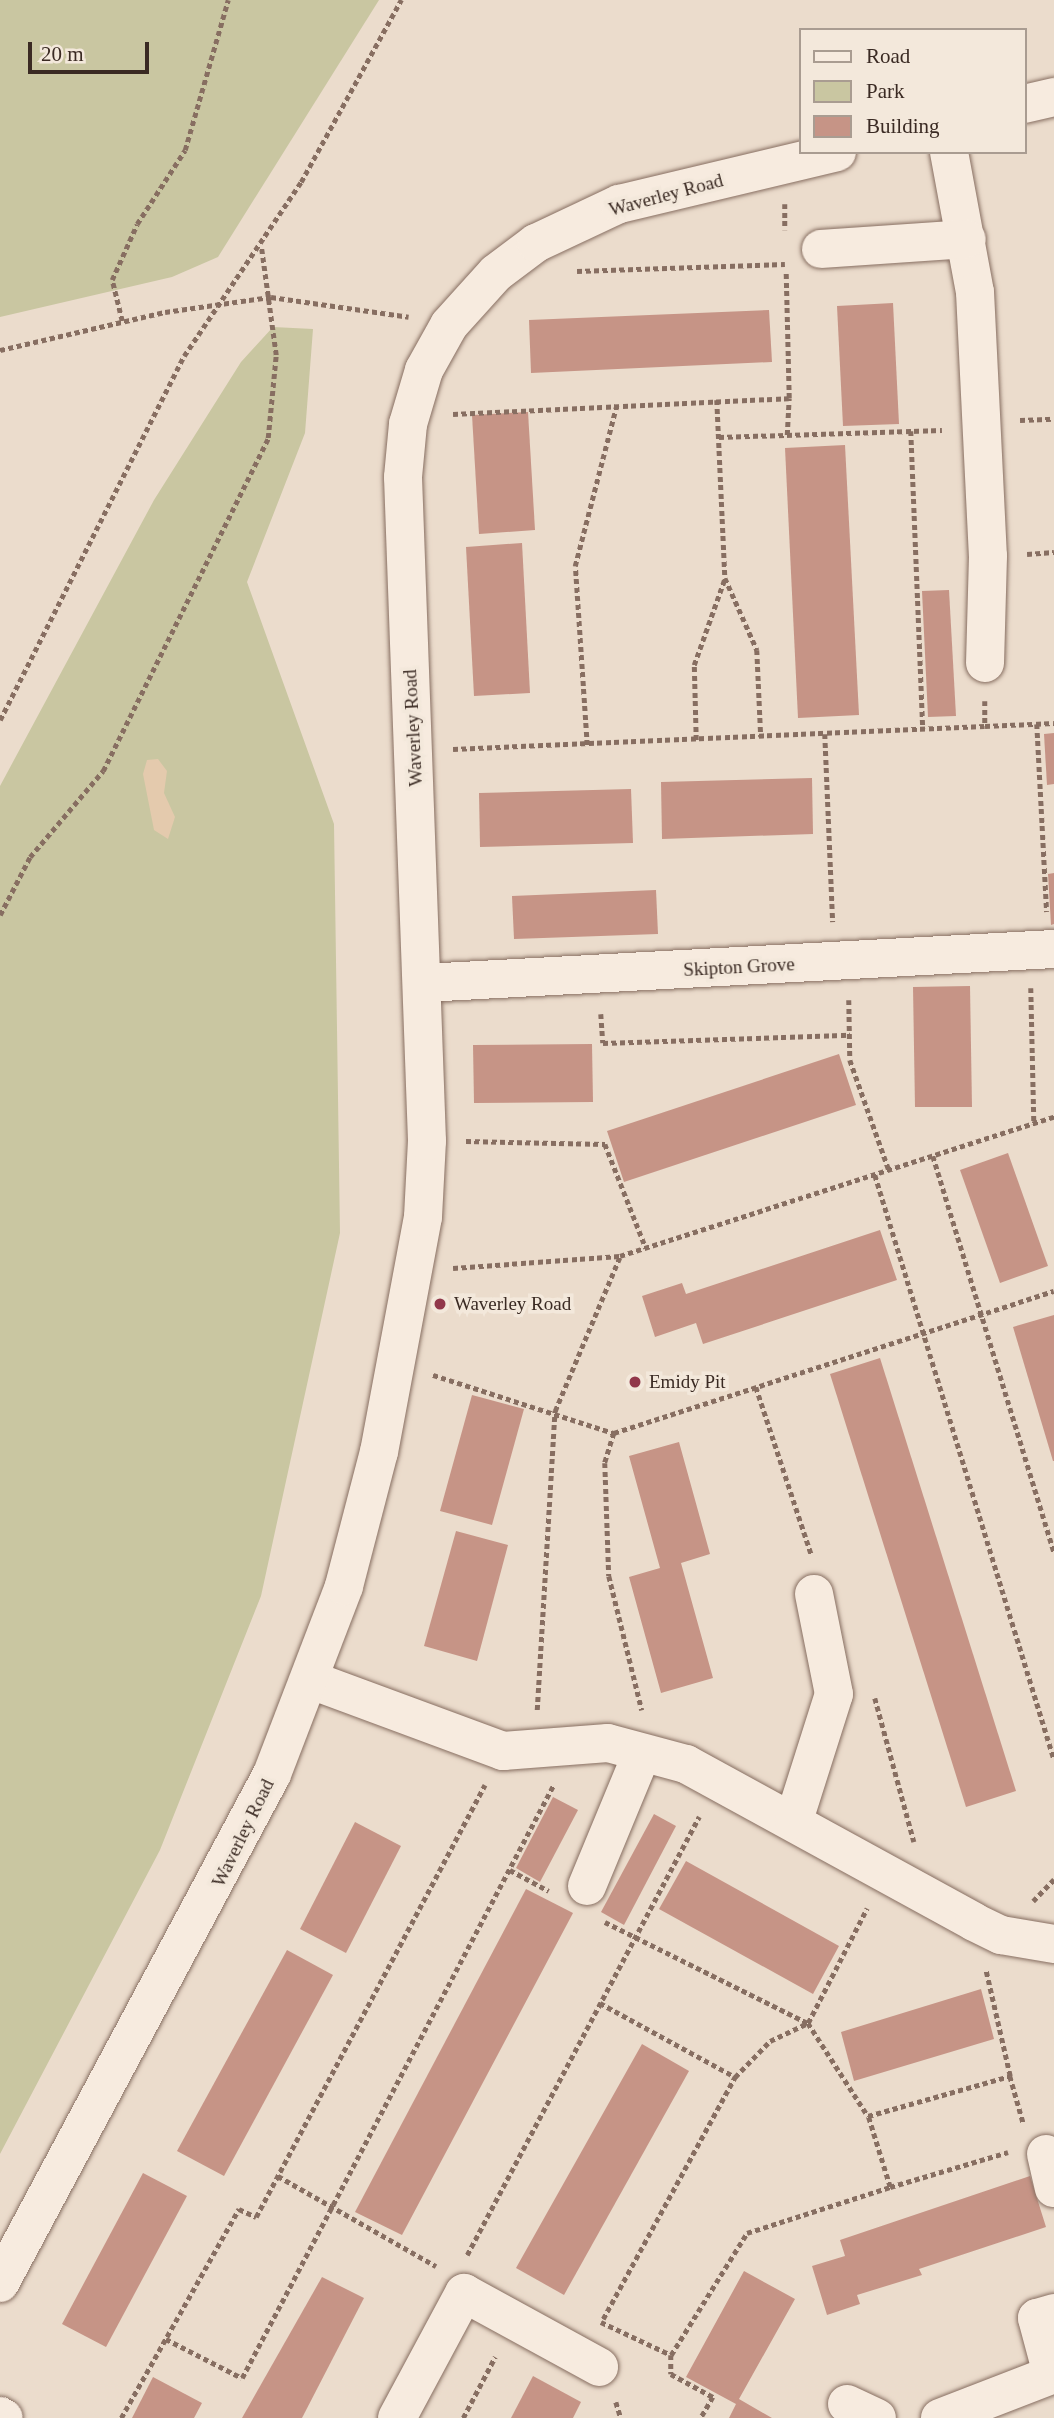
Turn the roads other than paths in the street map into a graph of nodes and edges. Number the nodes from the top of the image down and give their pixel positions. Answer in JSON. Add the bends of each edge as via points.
{"nodes":[{"id":1,"x":1054,"y":97,"type":"edge"},
{"id":2,"x":1026,"y":104,"type":"edge"},
{"id":3,"x":829,"y":154,"type":"edge"},
{"id":4,"x":949,"y":154,"type":"edge"},
{"id":5,"x":967,"y":239,"type":"junction"},
{"id":6,"x":803,"y":249,"type":"road end"},
{"id":7,"x":985,"y":663,"type":"road end"},
{"id":8,"x":1054,"y":949,"type":"edge"},
{"id":9,"x":424,"y":983,"type":"junction"},
{"id":10,"x":814,"y":1594,"type":"road end"},
{"id":11,"x":310,"y":1680,"type":"junction"},
{"id":12,"x":642,"y":1753,"type":"junction"},
{"id":13,"x":794,"y":1820,"type":"junction"},
{"id":14,"x":580,"y":1899,"type":"road end"},
{"id":15,"x":1054,"y":1944,"type":"edge"},
{"id":16,"x":0,"y":2283,"type":"edge"},
{"id":17,"x":1054,"y":2313,"type":"edge"},
{"id":18,"x":590,"y":2362,"type":"road end"},
{"id":19,"x":1053,"y":2374,"type":"edge"},
{"id":20,"x":397,"y":2418,"type":"edge"},
{"id":21,"x":940,"y":2418,"type":"edge"}],
"edges":[{"from":1,"to":2,"type":"street"},
{"from":3,"to":9,"type":"street","name":"Waverley Road","via":[[607,209],[536,243],[496,273],[449,325],[424,370],[410,416],[402,477]]},
{"from":4,"to":5,"type":"street"},
{"from":5,"to":6,"type":"street"},
{"from":5,"to":7,"type":"street","via":[[988,556]]},
{"from":8,"to":9,"type":"street","name":"Skipton Grove"},
{"from":9,"to":11,"type":"street","name":"Waverley Road","via":[[427,1141],[413,1271],[344,1586]]},
{"from":10,"to":13,"type":"street","via":[[834,1694]]},
{"from":11,"to":12,"type":"street","via":[[519,1751],[577,1742]]},
{"from":11,"to":16,"type":"street","name":"Waverley Road","via":[[232,1859]]},
{"from":12,"to":13,"type":"street","via":[[719,1780]]},
{"from":12,"to":14,"type":"street"},
{"from":13,"to":15,"type":"street","via":[[1001,1935]]},
{"from":17,"to":19,"type":"street","via":[[1037,2318]]},
{"from":18,"to":20,"type":"street","via":[[464,2288]]},
{"from":19,"to":21,"type":"street"}]}
